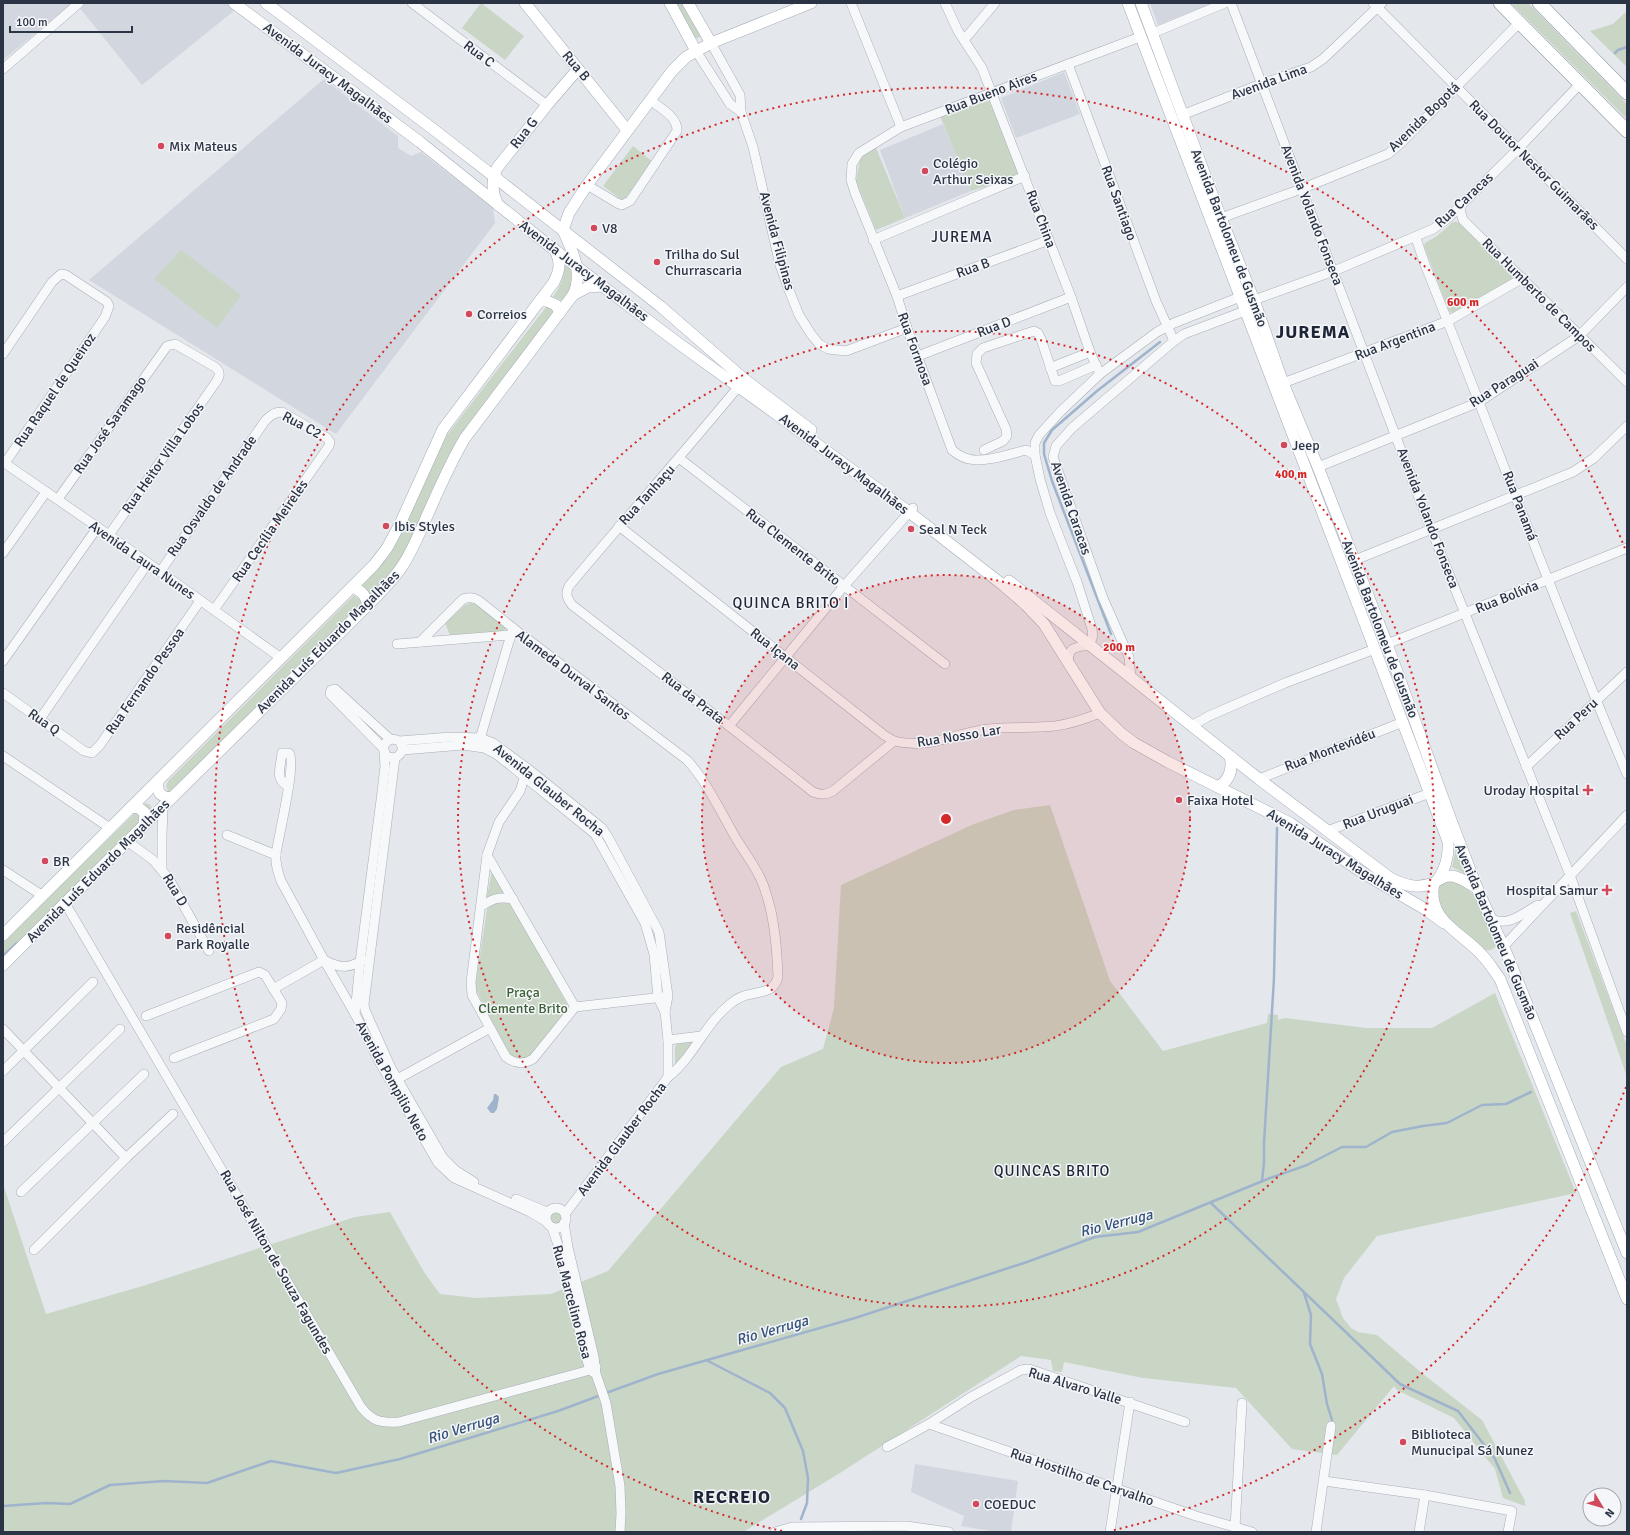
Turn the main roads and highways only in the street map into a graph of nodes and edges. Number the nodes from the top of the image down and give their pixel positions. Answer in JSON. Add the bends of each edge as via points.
{"nodes":[{"id":1,"x":234,"y":3,"type":"edge"},
{"id":2,"x":266,"y":3,"type":"edge"},
{"id":3,"x":525,"y":3,"type":"edge"},
{"id":4,"x":670,"y":3,"type":"edge"},
{"id":5,"x":688,"y":3,"type":"edge"},
{"id":6,"x":811,"y":3,"type":"edge"},
{"id":7,"x":1128,"y":3,"type":"edge"},
{"id":8,"x":1141,"y":3,"type":"edge"},
{"id":9,"x":1500,"y":3,"type":"edge"},
{"id":10,"x":1539,"y":3,"type":"edge"},
{"id":11,"x":711,"y":43,"type":"junction"},
{"id":12,"x":696,"y":51,"type":"junction"},
{"id":13,"x":578,"y":69,"type":"junction"},
{"id":14,"x":1627,"y":93,"type":"edge"},
{"id":15,"x":433,"y":129,"type":"junction"},
{"id":16,"x":627,"y":130,"type":"junction"},
{"id":17,"x":1627,"y":131,"type":"edge"},
{"id":18,"x":420,"y":142,"type":"junction"},
{"id":19,"x":493,"y":176,"type":"junction"},
{"id":20,"x":498,"y":205,"type":"junction"},
{"id":21,"x":563,"y":230,"type":"junction"},
{"id":22,"x":555,"y":250,"type":"junction"},
{"id":23,"x":577,"y":267,"type":"junction"},
{"id":24,"x":602,"y":286,"type":"junction"},
{"id":25,"x":573,"y":295,"type":"junction"},
{"id":26,"x":541,"y":301,"type":"junction"},
{"id":27,"x":560,"y":313,"type":"junction"},
{"id":28,"x":688,"y":330,"type":"junction"},
{"id":29,"x":678,"y":343,"type":"junction"},
{"id":30,"x":911,"y":510,"type":"junction"},
{"id":31,"x":353,"y":586,"type":"junction"},
{"id":32,"x":368,"y":605,"type":"junction"},
{"id":33,"x":1230,"y":756,"type":"junction"},
{"id":34,"x":158,"y":781,"type":"junction"},
{"id":35,"x":1218,"y":787,"type":"junction"},
{"id":36,"x":172,"y":798,"type":"junction"},
{"id":37,"x":132,"y":807,"type":"junction"},
{"id":38,"x":144,"y":824,"type":"junction"},
{"id":39,"x":1436,"y":881,"type":"junction"},
{"id":40,"x":1477,"y":888,"type":"junction"},
{"id":41,"x":1444,"y":922,"type":"junction"},
{"id":42,"x":3,"y":935,"type":"edge"},
{"id":43,"x":1481,"y":953,"type":"joint"},
{"id":44,"x":3,"y":965,"type":"edge"},
{"id":45,"x":1627,"y":1253,"type":"edge"},
{"id":46,"x":1627,"y":1299,"type":"edge"}],
"edges":[{"from":1,"to":18,"type":"main road","name":"Avenida Juracy Magalhães"},
{"from":2,"to":15,"type":"main road","name":"Avenida Juracy Magalhães"},
{"from":3,"to":13,"type":"main road","name":"Rua B"},
{"from":4,"to":12,"type":"main road","name":"Avenida Filipinas"},
{"from":5,"to":11,"type":"main road","name":"Avenida Filipinas"},
{"from":6,"to":11,"type":"main road"},
{"from":7,"to":39,"type":"main road","name":"Avenida Bartolomeu de Gusmão","via":[[1448,841],[1448,860]]},
{"from":8,"to":40,"type":"main road","name":"Avenida Bartolomeu de Gusmão","via":[[1283,383],[1388,644]]},
{"from":9,"to":17,"type":"highway"},
{"from":10,"to":14,"type":"highway"},
{"from":11,"to":12,"type":"main road"},
{"from":12,"to":16,"type":"main road","via":[[680,63]]},
{"from":13,"to":16,"type":"main road","name":"Rua B"},
{"from":13,"to":19,"type":"main road","name":"Rua G"},
{"from":15,"to":18,"type":"main road","via":[[429,140]]},
{"from":15,"to":19,"type":"main road","name":"Avenida Juracy Magalhães"},
{"from":16,"to":21,"type":"main road","via":[[569,213]]},
{"from":18,"to":20,"type":"main road","name":"Avenida Juracy Magalhães"},
{"from":19,"to":20,"type":"main road","via":[[493,192]]},
{"from":19,"to":21,"type":"main road","name":"Avenida Juracy Magalhães"},
{"from":20,"to":22,"type":"main road","name":"Avenida Juracy Magalhães"},
{"from":21,"to":23,"type":"main road"},
{"from":21,"to":28,"type":"main road","name":"Avenida Juracy Magalhães"},
{"from":22,"to":23,"type":"main road","name":"Avenida Juracy Magalhães"},
{"from":22,"to":26,"type":"main road","name":"Avenida Luís Eduardo Magalhães","via":[[559,260],[558,274]]},
{"from":23,"to":24,"type":"main road","name":"Avenida Juracy Magalhães"},
{"from":23,"to":25,"type":"main road","name":"Avenida Luís Eduardo Magalhães","via":[[577,288]]},
{"from":24,"to":25,"type":"main road","via":[[588,287]]},
{"from":24,"to":29,"type":"main road","name":"Avenida Juracy Magalhães"},
{"from":25,"to":27,"type":"main road","name":"Avenida Luís Eduardo Magalhães"},
{"from":26,"to":27,"type":"main road","via":[[556,305]]},
{"from":26,"to":31,"type":"main road","name":"Avenida Luís Eduardo Magalhães","via":[[443,429],[387,548]]},
{"from":27,"to":32,"type":"main road","name":"Avenida Luís Eduardo Magalhães","via":[[465,438],[408,557],[388,585]]},
{"from":28,"to":29,"type":"main road"},
{"from":28,"to":30,"type":"main road","name":"Avenida Juracy Magalhães","via":[[744,379]]},
{"from":29,"to":30,"type":"main road","name":"Avenida Juracy Magalhães"},
{"from":30,"to":33,"type":"main road","name":"Avenida Juracy Magalhães","via":[[1037,603]]},
{"from":30,"to":35,"type":"main road","name":"Avenida Juracy Magalhães","via":[[1003,585],[1044,624],[1100,713],[1122,734],[1134,743]]},
{"from":31,"to":32,"type":"main road","via":[[363,592]]},
{"from":31,"to":34,"type":"main road","name":"Avenida Luís Eduardo Magalhães"},
{"from":32,"to":36,"type":"main road","name":"Avenida Luís Eduardo Magalhães"},
{"from":33,"to":35,"type":"main road","via":[[1230,772],[1225,782]]},
{"from":33,"to":39,"type":"main road","name":"Avenida Juracy Magalhães","via":[[1390,878],[1412,887],[1425,886]]},
{"from":34,"to":36,"type":"main road","via":[[157,789],[161,796]]},
{"from":34,"to":37,"type":"main road","name":"Avenida Luís Eduardo Magalhães"},
{"from":35,"to":41,"type":"main road","name":"Avenida Juracy Magalhães","via":[[1290,823],[1363,873]]},
{"from":36,"to":38,"type":"main road","name":"Avenida Luís Eduardo Magalhães"},
{"from":37,"to":38,"type":"main road","via":[[139,808],[145,813]]},
{"from":37,"to":42,"type":"main road","name":"Avenida Luís Eduardo Magalhães"},
{"from":38,"to":44,"type":"main road","name":"Avenida Luís Eduardo Magalhães"},
{"from":39,"to":40,"type":"main road","name":"Avenida Juracy Magalhães","via":[[1447,876],[1460,877]]},
{"from":39,"to":41,"type":"main road","via":[[1432,891],[1434,904]]},
{"from":40,"to":45,"type":"main road","name":"Avenida Bartolomeu de Gusmão","via":[[1504,946]]},
{"from":41,"to":43,"type":"main road","name":"Avenida Juracy Magalhães"},
{"from":43,"to":46,"type":"main road","name":"Avenida Bartolomeu de Gusmão","via":[[1500,979]]}]}
